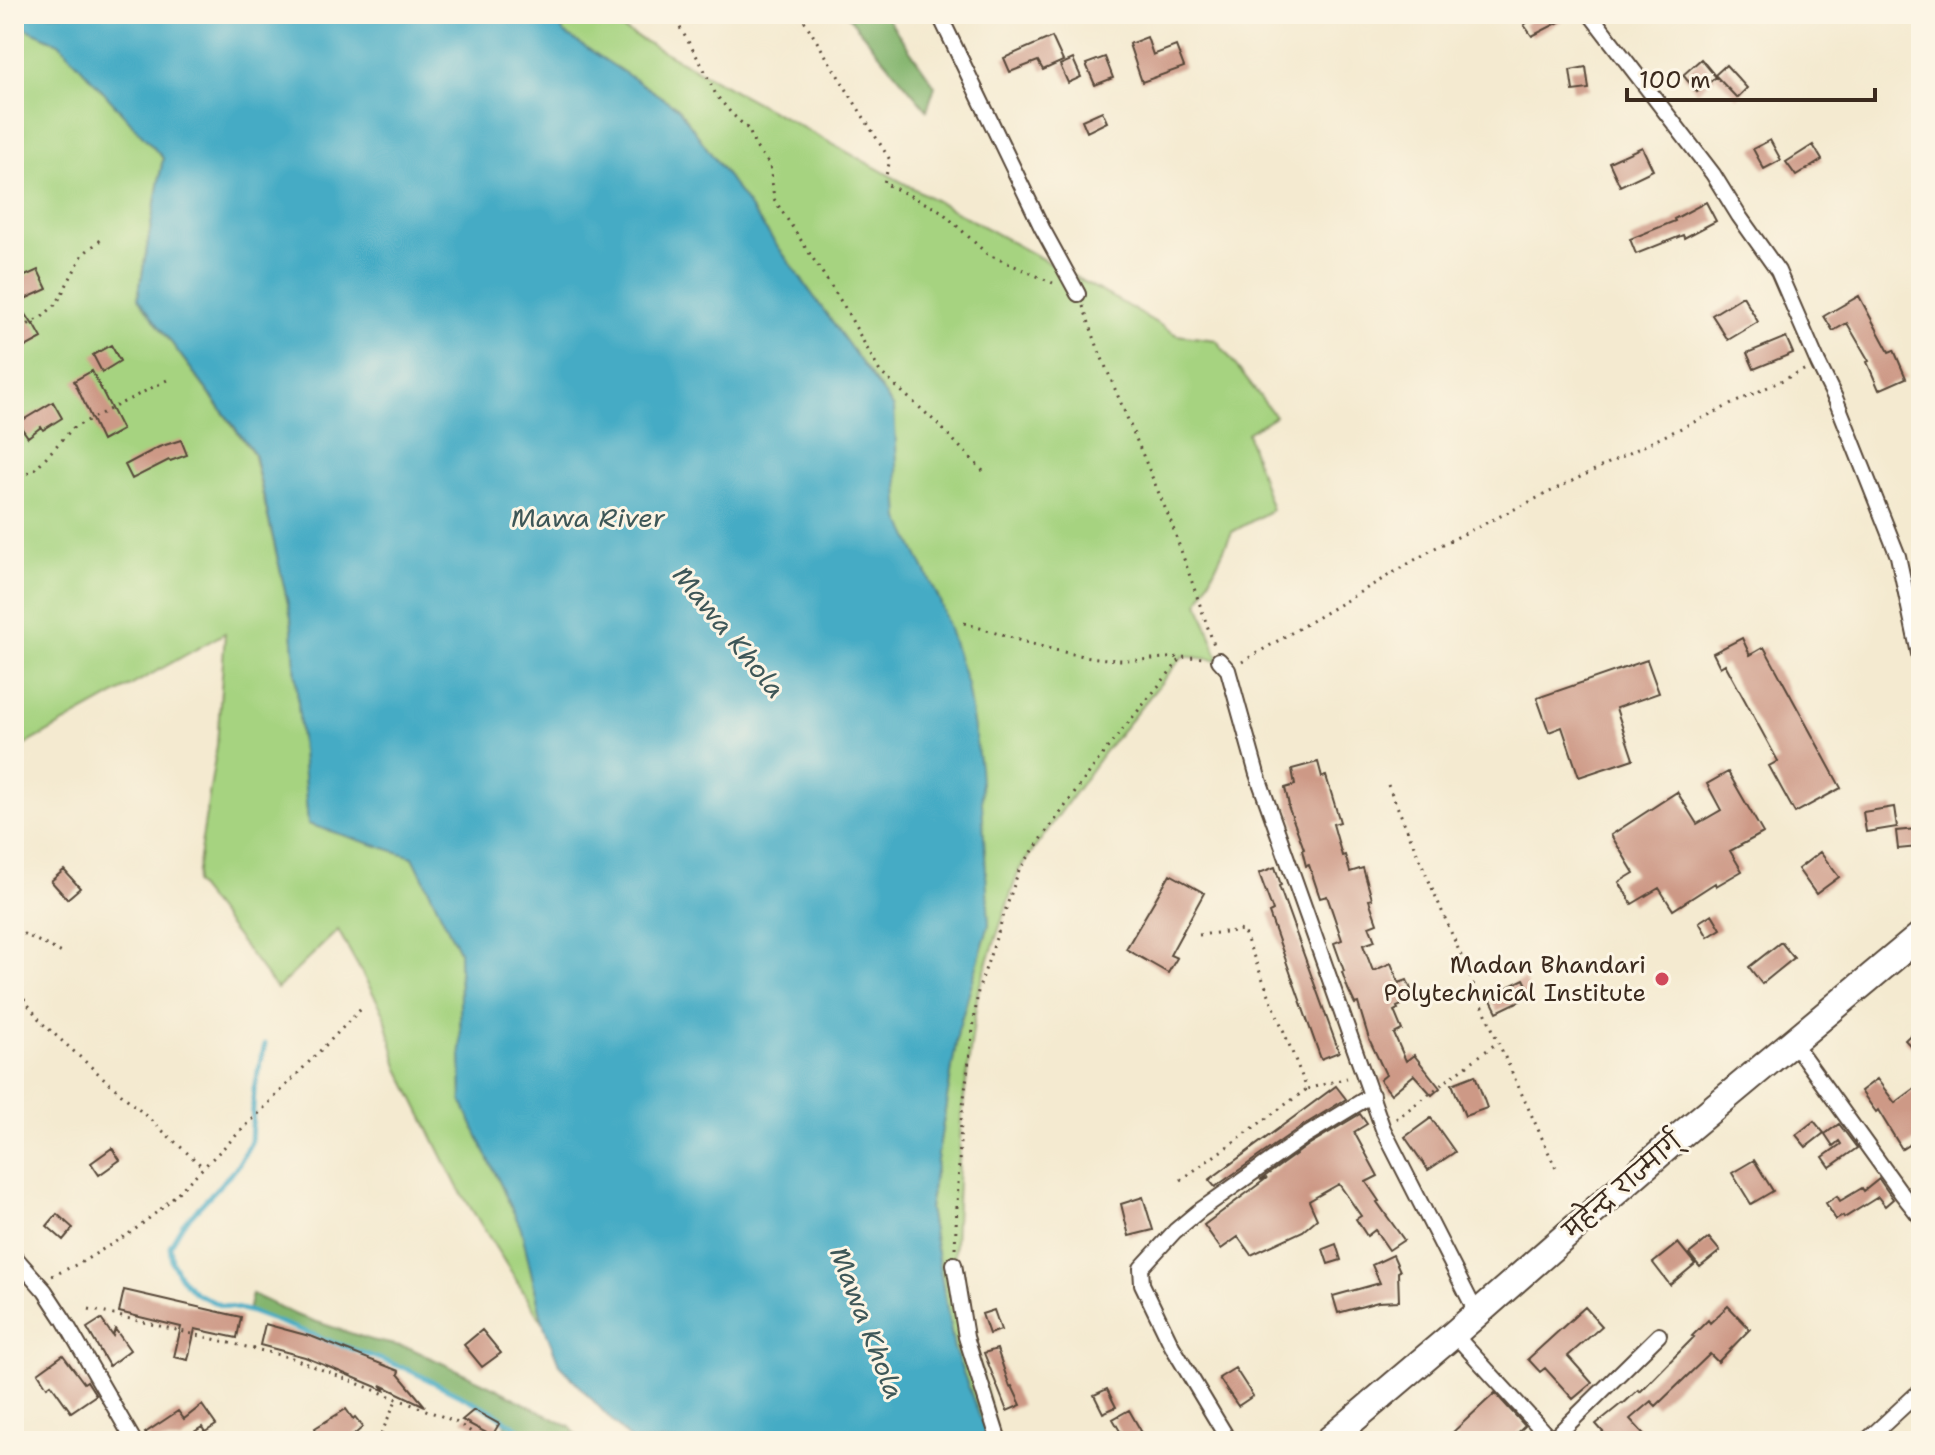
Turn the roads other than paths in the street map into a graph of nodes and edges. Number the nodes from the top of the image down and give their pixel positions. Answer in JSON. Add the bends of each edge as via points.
{"nodes":[{"id":1,"x":939,"y":14,"type":"edge"},
{"id":2,"x":1590,"y":14,"type":"edge"},
{"id":3,"x":1078,"y":294,"type":"road end"},
{"id":4,"x":1921,"y":663,"type":"edge"},
{"id":5,"x":1224,"y":665,"type":"road end"},
{"id":6,"x":1921,"y":935,"type":"edge"},
{"id":7,"x":1792,"y":1041,"type":"junction"},
{"id":8,"x":1372,"y":1095,"type":"junction"},
{"id":9,"x":1921,"y":1218,"type":"edge"},
{"id":10,"x":14,"y":1256,"type":"edge"},
{"id":11,"x":954,"y":1264,"type":"road end"},
{"id":12,"x":1477,"y":1314,"type":"junction"},
{"id":13,"x":1454,"y":1334,"type":"junction"},
{"id":14,"x":1659,"y":1335,"type":"dead end"},
{"id":15,"x":1921,"y":1390,"type":"edge"},
{"id":16,"x":134,"y":1441,"type":"edge"},
{"id":17,"x":999,"y":1441,"type":"edge"},
{"id":18,"x":1229,"y":1441,"type":"edge"},
{"id":19,"x":1328,"y":1441,"type":"edge"},
{"id":20,"x":1552,"y":1441,"type":"edge"},
{"id":21,"x":1866,"y":1441,"type":"edge"}],
"edges":[{"from":1,"to":3,"type":"street"},
{"from":2,"to":4,"type":"street","via":[[1713,174],[1778,271],[1898,556]]},
{"from":5,"to":8,"type":"street","via":[[1257,774]]},
{"from":6,"to":7,"type":"highway","name":"महेन्द्र राज्मार्ग्"},
{"from":7,"to":9,"type":"street"},
{"from":7,"to":12,"type":"highway","name":"महेन्द्र राज्मार्ग्"},
{"from":8,"to":12,"type":"street","via":[[1383,1129]]},
{"from":8,"to":18,"type":"street","via":[[1199,1211],[1141,1268],[1142,1284],[1172,1346]]},
{"from":10,"to":16,"type":"street","via":[[64,1320]]},
{"from":11,"to":17,"type":"street","via":[[966,1337]]},
{"from":12,"to":13,"type":"highway","name":"महेन्द्र राज्मार्ग्"},
{"from":13,"to":19,"type":"highway","name":"महेन्द्र राज्मार्ग्"},
{"from":13,"to":20,"type":"street"},
{"from":14,"to":20,"type":"street"},
{"from":15,"to":21,"type":"street"}]}
